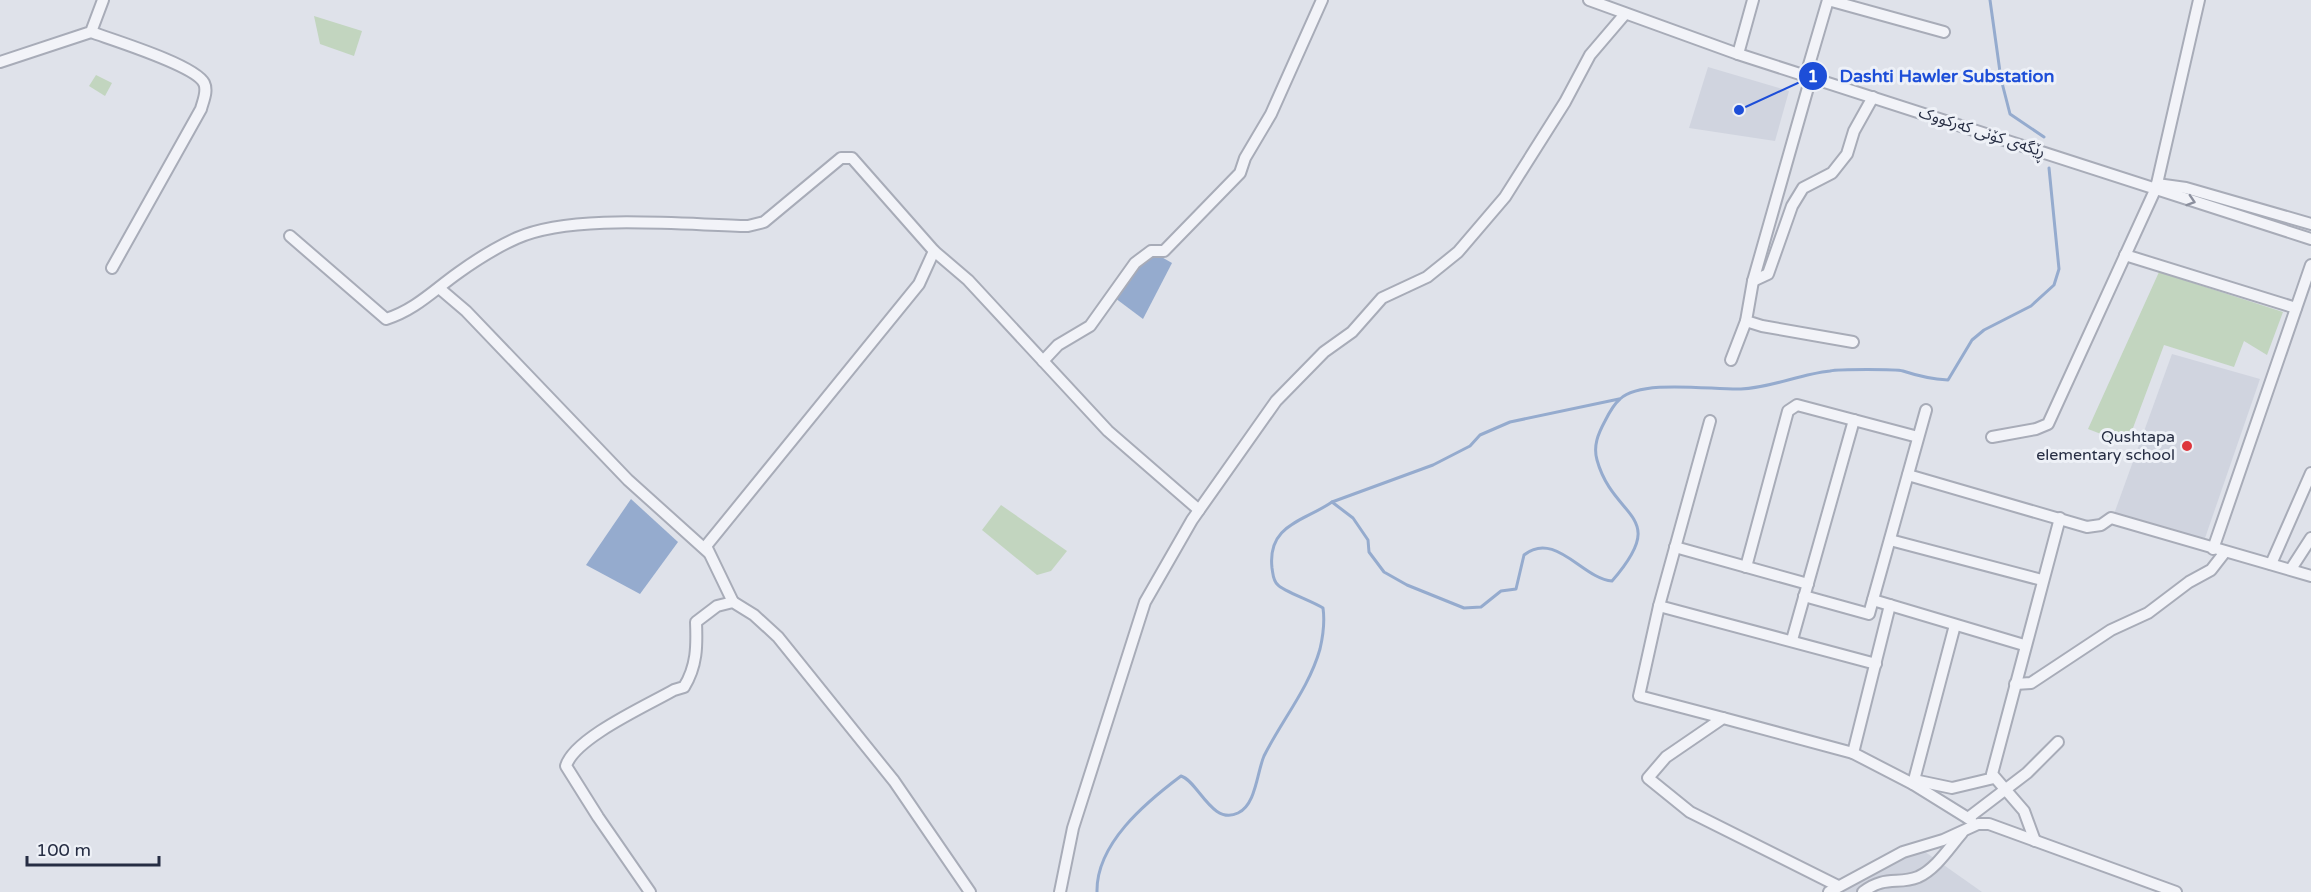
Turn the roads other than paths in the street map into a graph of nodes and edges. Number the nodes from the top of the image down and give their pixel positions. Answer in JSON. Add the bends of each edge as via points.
{"nodes":[{"id":1,"x":103,"y":0,"type":"edge"},
{"id":2,"x":1322,"y":0,"type":"edge"},
{"id":3,"x":1589,"y":0,"type":"edge"},
{"id":4,"x":1753,"y":0,"type":"edge"},
{"id":5,"x":1828,"y":0,"type":"edge"},
{"id":6,"x":2199,"y":0,"type":"edge"},
{"id":7,"x":1625,"y":14,"type":"junction"},
{"id":8,"x":91,"y":32,"type":"junction"},
{"id":9,"x":1944,"y":32,"type":"dead end"},
{"id":10,"x":1738,"y":54,"type":"junction"},
{"id":11,"x":0,"y":62,"type":"edge"},
{"id":12,"x":1809,"y":76,"type":"junction"},
{"id":13,"x":1873,"y":96,"type":"junction"},
{"id":14,"x":2156,"y":186,"type":"junction"},
{"id":15,"x":2311,"y":224,"type":"edge"},
{"id":16,"x":290,"y":237,"type":"dead end"},
{"id":17,"x":2311,"y":239,"type":"edge"},
{"id":18,"x":934,"y":251,"type":"junction"},
{"id":19,"x":2125,"y":255,"type":"junction"},
{"id":20,"x":2311,"y":265,"type":"edge"},
{"id":21,"x":112,"y":268,"type":"dead end"},
{"id":22,"x":1753,"y":280,"type":"junction"},
{"id":23,"x":439,"y":288,"type":"junction"},
{"id":24,"x":2296,"y":308,"type":"junction"},
{"id":25,"x":1746,"y":321,"type":"junction"},
{"id":26,"x":1853,"y":342,"type":"dead end"},
{"id":27,"x":1731,"y":360,"type":"dead end"},
{"id":28,"x":1043,"y":361,"type":"junction"},
{"id":29,"x":1926,"y":410,"type":"dead end"},
{"id":30,"x":1854,"y":420,"type":"junction"},
{"id":31,"x":1710,"y":421,"type":"dead end"},
{"id":32,"x":1918,"y":437,"type":"junction"},
{"id":33,"x":1992,"y":437,"type":"dead end"},
{"id":34,"x":2311,"y":473,"type":"edge"},
{"id":35,"x":1908,"y":475,"type":"junction"},
{"id":36,"x":1199,"y":510,"type":"junction"},
{"id":37,"x":2060,"y":518,"type":"junction"},
{"id":38,"x":2311,"y":538,"type":"edge"},
{"id":39,"x":1890,"y":540,"type":"junction"},
{"id":40,"x":1675,"y":548,"type":"junction"},
{"id":41,"x":2213,"y":549,"type":"junction"},
{"id":42,"x":2225,"y":552,"type":"junction"},
{"id":43,"x":710,"y":554,"type":"junction"},
{"id":44,"x":2271,"y":564,"type":"junction"},
{"id":45,"x":1746,"y":567,"type":"junction"},
{"id":46,"x":2291,"y":569,"type":"junction"},
{"id":47,"x":2311,"y":576,"type":"edge"},
{"id":48,"x":2042,"y":580,"type":"junction"},
{"id":49,"x":1808,"y":584,"type":"junction"},
{"id":50,"x":1804,"y":596,"type":"junction"},
{"id":51,"x":1873,"y":600,"type":"junction"},
{"id":52,"x":733,"y":602,"type":"junction"},
{"id":53,"x":1890,"y":605,"type":"junction"},
{"id":54,"x":1659,"y":606,"type":"junction"},
{"id":55,"x":1955,"y":625,"type":"junction"},
{"id":56,"x":1792,"y":640,"type":"junction"},
{"id":57,"x":2024,"y":645,"type":"junction"},
{"id":58,"x":1876,"y":664,"type":"junction"},
{"id":59,"x":2015,"y":684,"type":"junction"},
{"id":60,"x":1723,"y":718,"type":"junction"},
{"id":61,"x":2058,"y":742,"type":"dead end"},
{"id":62,"x":1852,"y":753,"type":"junction"},
{"id":63,"x":1994,"y":778,"type":"junction"},
{"id":64,"x":1914,"y":782,"type":"junction"},
{"id":65,"x":2005,"y":790,"type":"junction"},
{"id":66,"x":1968,"y":818,"type":"junction"},
{"id":67,"x":1978,"y":824,"type":"junction"},
{"id":68,"x":1964,"y":831,"type":"junction"},
{"id":69,"x":2035,"y":841,"type":"junction"},
{"id":70,"x":1834,"y":889,"type":"edge"},
{"id":71,"x":650,"y":892,"type":"edge"},
{"id":72,"x":970,"y":892,"type":"edge"},
{"id":73,"x":1060,"y":892,"type":"edge"},
{"id":74,"x":1863,"y":892,"type":"edge"},
{"id":75,"x":2176,"y":892,"type":"edge"}],
"edges":[{"from":1,"to":8,"type":"street"},
{"from":2,"to":28,"type":"street","via":[[1240,173],[1164,251],[1151,251],[1136,263],[1090,326],[1058,345]]},
{"from":3,"to":7,"type":"street","name":"ڕێگەی کۆنی کەرکووک"},
{"from":4,"to":10,"type":"street"},
{"from":5,"to":9,"type":"street"},
{"from":5,"to":12,"type":"street"},
{"from":6,"to":14,"type":"street"},
{"from":7,"to":10,"type":"street","name":"ڕێگەی کۆنی کەرکووک"},
{"from":7,"to":36,"type":"street","via":[[1590,55],[1505,197],[1458,252],[1427,277],[1382,298],[1352,332],[1324,352],[1276,401]]},
{"from":8,"to":11,"type":"street"},
{"from":8,"to":21,"type":"street","via":[[186,67],[203,80],[207,89],[201,109]]},
{"from":10,"to":12,"type":"street","name":"ڕێگەی کۆنی کەرکووک"},
{"from":12,"to":13,"type":"street","name":"ڕێگەی کۆنی کەرکووک"},
{"from":12,"to":22,"type":"street"},
{"from":13,"to":14,"type":"street","name":"ڕێگەی کۆنی کەرکووک"},
{"from":13,"to":22,"type":"street","via":[[1854,131],[1847,154],[1832,173],[1803,188],[1791,206],[1768,274]]},
{"from":14,"to":15,"type":"street","name":"ڕێگەی کۆنی کەرکووک","via":[[2186,188]]},
{"from":14,"to":17,"type":"street","name":"ڕێگەی کۆنی کەرکووک","one_way":true},
{"from":14,"to":19,"type":"street"},
{"from":16,"to":23,"type":"street","via":[[386,319],[406,313]]},
{"from":18,"to":23,"type":"street","via":[[852,158],[841,158],[764,222],[748,226],[553,226],[517,238]]},
{"from":18,"to":28,"type":"street","via":[[968,280]]},
{"from":18,"to":43,"type":"street","via":[[919,284],[706,546]]},
{"from":19,"to":24,"type":"street"},
{"from":19,"to":33,"type":"street","via":[[2048,424]]},
{"from":20,"to":24,"type":"street"},
{"from":22,"to":25,"type":"street"},
{"from":23,"to":43,"type":"street","via":[[466,311],[628,480]]},
{"from":24,"to":41,"type":"street"},
{"from":25,"to":26,"type":"street"},
{"from":25,"to":27,"type":"street"},
{"from":28,"to":36,"type":"street","via":[[1108,431]]},
{"from":29,"to":32,"type":"street"},
{"from":30,"to":32,"type":"street"},
{"from":30,"to":45,"type":"street","via":[[1797,405],[1788,411]]},
{"from":30,"to":49,"type":"street"},
{"from":31,"to":40,"type":"street"},
{"from":32,"to":35,"type":"street"},
{"from":34,"to":44,"type":"street"},
{"from":35,"to":37,"type":"street"},
{"from":35,"to":39,"type":"street"},
{"from":36,"to":73,"type":"street","via":[[1145,602],[1073,828]]},
{"from":37,"to":41,"type":"street","via":[[2087,527],[2101,525],[2111,518]]},
{"from":37,"to":48,"type":"street"},
{"from":38,"to":46,"type":"street"},
{"from":39,"to":48,"type":"street"},
{"from":39,"to":51,"type":"street"},
{"from":40,"to":45,"type":"street"},
{"from":40,"to":54,"type":"street"},
{"from":41,"to":42,"type":"street"},
{"from":42,"to":44,"type":"street"},
{"from":42,"to":59,"type":"street","via":[[2211,570],[2148,613],[2111,630],[2031,683]]},
{"from":43,"to":52,"type":"street"},
{"from":44,"to":46,"type":"street"},
{"from":45,"to":49,"type":"street"},
{"from":46,"to":47,"type":"street"},
{"from":48,"to":57,"type":"street"},
{"from":49,"to":50,"type":"street"},
{"from":50,"to":51,"type":"street","via":[[1869,614]]},
{"from":50,"to":56,"type":"street"},
{"from":51,"to":53,"type":"street"},
{"from":52,"to":71,"type":"street","via":[[717,606],[696,622],[693,673],[684,687],[582,744],[566,766]]},
{"from":52,"to":72,"type":"street","via":[[778,637],[894,781]]},
{"from":53,"to":55,"type":"street"},
{"from":53,"to":58,"type":"street"},
{"from":54,"to":56,"type":"street"},
{"from":54,"to":60,"type":"street","via":[[1639,696]]},
{"from":55,"to":57,"type":"street"},
{"from":55,"to":64,"type":"street"},
{"from":56,"to":58,"type":"street"},
{"from":57,"to":59,"type":"street"},
{"from":58,"to":62,"type":"street"},
{"from":59,"to":63,"type":"street"},
{"from":60,"to":62,"type":"street"},
{"from":60,"to":70,"type":"street","via":[[1666,758],[1648,778],[1690,812]]},
{"from":61,"to":65,"type":"street"},
{"from":62,"to":64,"type":"street"},
{"from":63,"to":64,"type":"street","via":[[1952,788]]},
{"from":63,"to":65,"type":"street"},
{"from":64,"to":66,"type":"street"},
{"from":65,"to":66,"type":"street"},
{"from":65,"to":69,"type":"street","via":[[2024,811]]},
{"from":66,"to":67,"type":"street"},
{"from":67,"to":68,"type":"street"},
{"from":67,"to":69,"type":"street","via":[[1989,824]]},
{"from":68,"to":70,"type":"street","via":[[1903,852]]},
{"from":68,"to":74,"type":"street","via":[[1935,866],[1917,878],[1884,880]]},
{"from":69,"to":75,"type":"street"}]}
